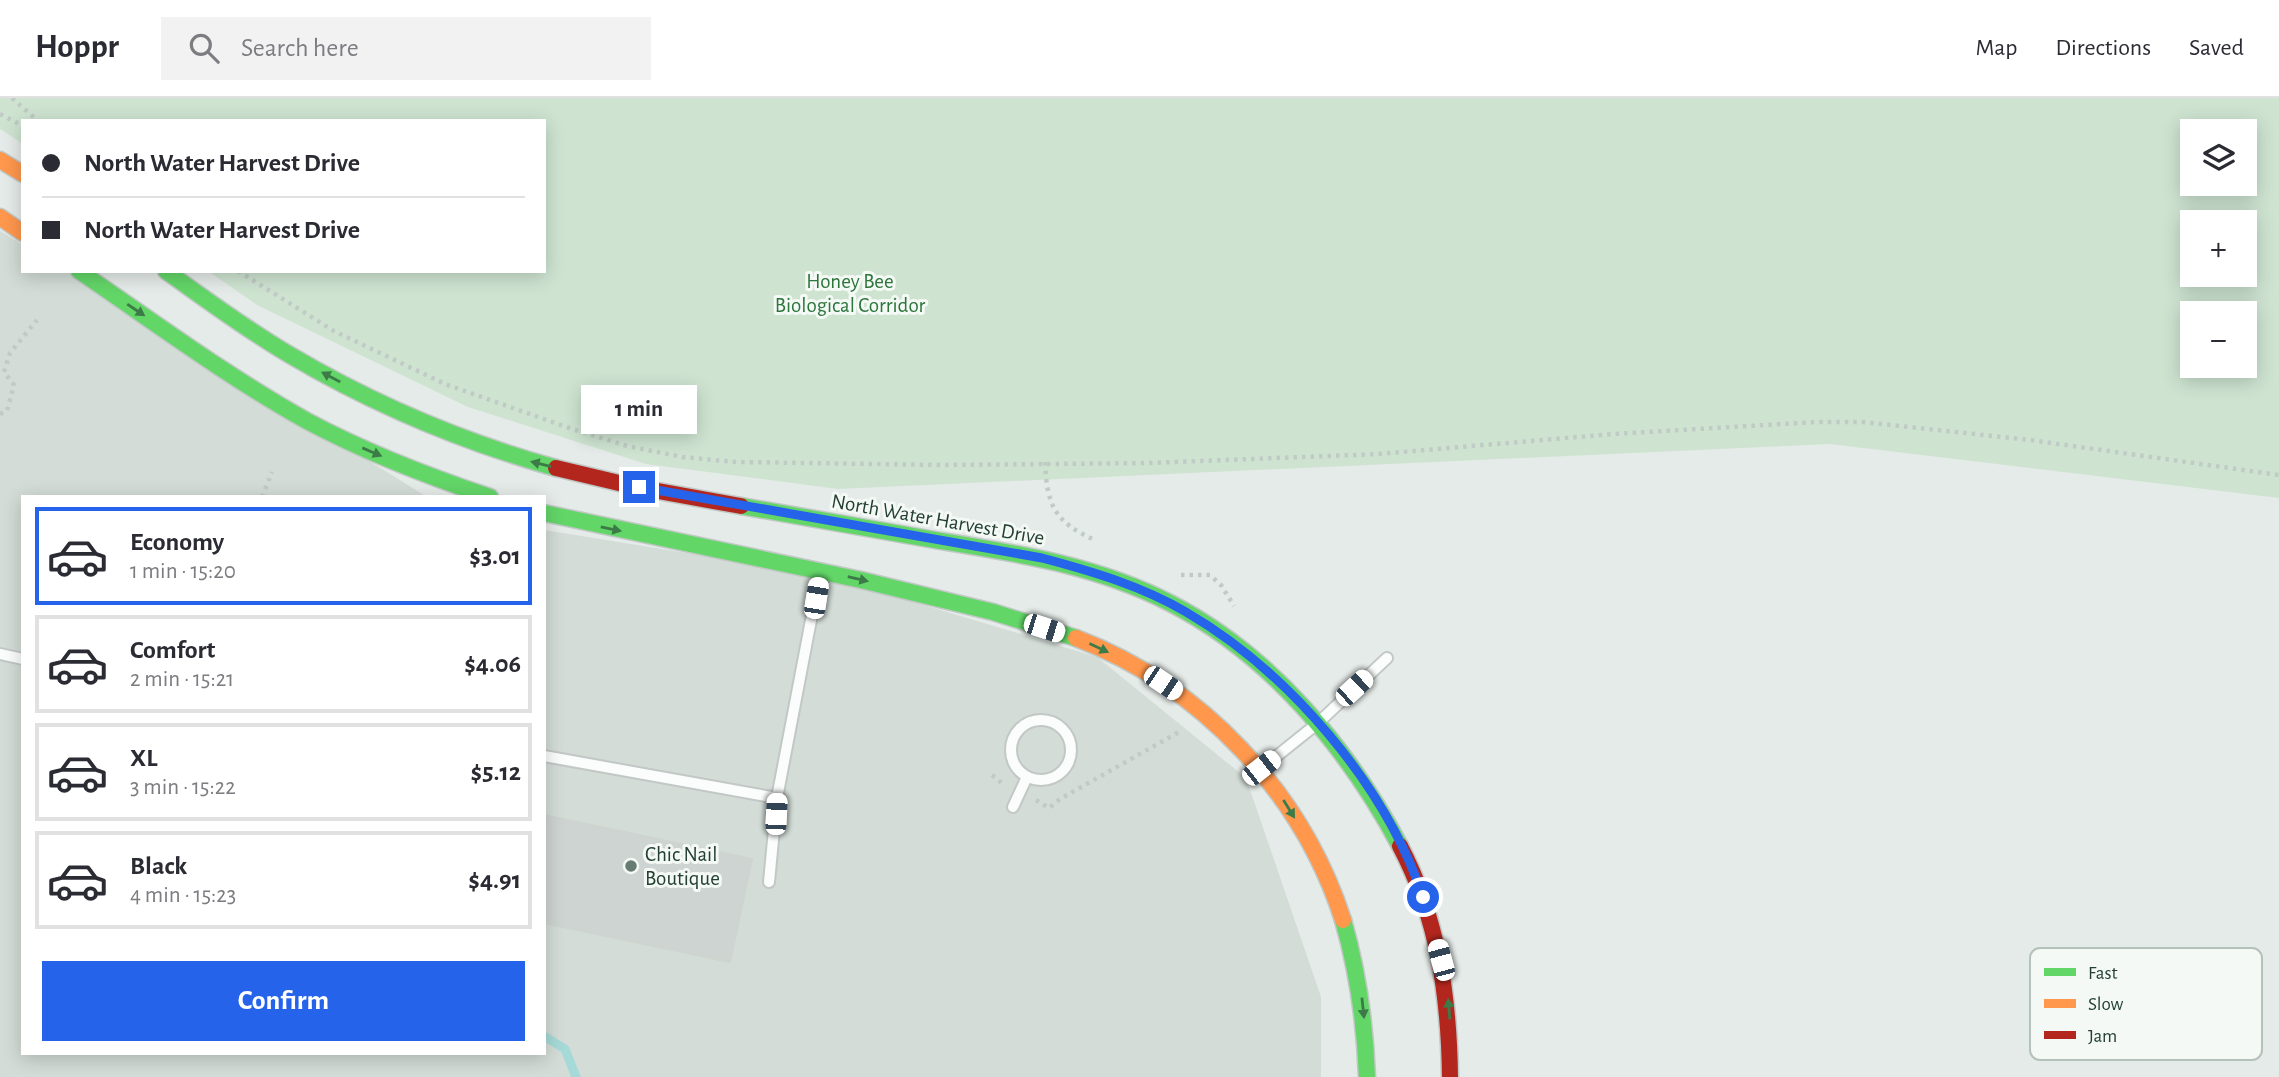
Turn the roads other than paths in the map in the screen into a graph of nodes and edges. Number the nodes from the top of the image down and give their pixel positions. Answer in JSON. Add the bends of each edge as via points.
{"nodes":[{"id":1,"x":0,"y":160,"type":"edge"},
{"id":2,"x":21,"y":173,"type":"edge"},
{"id":3,"x":0,"y":217,"type":"edge"},
{"id":4,"x":21,"y":232,"type":"edge"},
{"id":5,"x":82,"y":273,"type":"edge"},
{"id":6,"x":169,"y":273,"type":"edge"},
{"id":7,"x":485,"y":495,"type":"edge"},
{"id":8,"x":546,"y":513,"type":"edge"},
{"id":9,"x":821,"y":570,"type":"junction"},
{"id":10,"x":0,"y":654,"type":"edge"},
{"id":11,"x":1387,"y":658,"type":"dead end"},
{"id":12,"x":21,"y":659,"type":"edge"},
{"id":13,"x":1318,"y":723,"type":"junction"},
{"id":14,"x":546,"y":756,"type":"edge"},
{"id":15,"x":1261,"y":768,"type":"junction"},
{"id":16,"x":1027,"y":777,"type":"junction"},
{"id":17,"x":777,"y":798,"type":"junction"},
{"id":18,"x":1013,"y":807,"type":"dead end"},
{"id":19,"x":769,"y":883,"type":"dead end"},
{"id":20,"x":1367,"y":1077,"type":"edge"},
{"id":21,"x":1450,"y":1077,"type":"edge"}],
"edges":[{"from":1,"to":2,"type":"street"},
{"from":3,"to":4,"type":"street"},
{"from":5,"to":7,"type":"street","one_way":true,"via":[[309,421],[364,448]]},
{"from":13,"to":6,"type":"street","name":"North Water Harvest Drive","one_way":true,"via":[[1253,658],[1184,611],[1090,570],[693,498],[527,460],[452,433],[333,379]]},
{"from":8,"to":9,"type":"street","one_way":true},
{"from":9,"to":15,"type":"street","one_way":true,"via":[[1084,641],[1149,674],[1207,716]]},
{"from":9,"to":17,"type":"lane"},
{"from":10,"to":12,"type":"lane"},
{"from":11,"to":13,"type":"lane"},
{"from":13,"to":15,"type":"lane"},
{"from":21,"to":13,"type":"street","name":"North Water Harvest Drive","one_way":true,"via":[[1449,1001],[1416,877],[1372,795]]},
{"from":14,"to":17,"type":"lane"},
{"from":15,"to":20,"type":"street","one_way":true,"via":[[1317,853],[1340,906],[1362,993]]},
{"from":16,"to":16,"type":"lane","via":[[1053,778],[1064,770],[1070,744],[1054,723],[1028,723],[1017,731],[1011,757]]},
{"from":16,"to":18,"type":"lane"},
{"from":17,"to":19,"type":"lane"}]}
